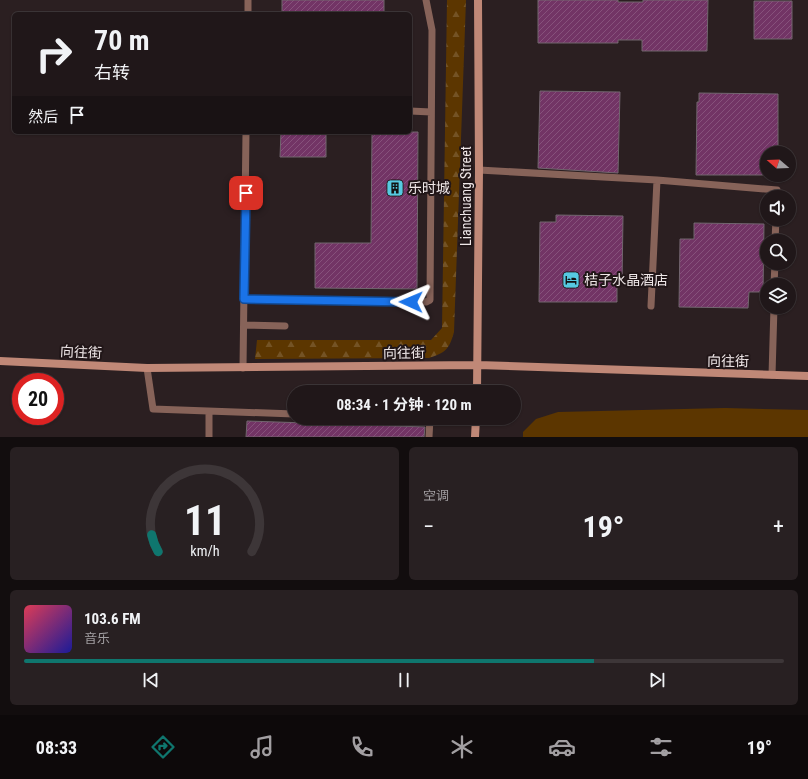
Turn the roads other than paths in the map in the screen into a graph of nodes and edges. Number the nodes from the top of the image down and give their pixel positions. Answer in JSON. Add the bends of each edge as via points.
{"nodes":[{"id":1,"x":248,"y":0,"type":"edge"},
{"id":2,"x":426,"y":0,"type":"edge"},
{"id":3,"x":478,"y":0,"type":"edge"},
{"id":4,"x":248,"y":12,"type":"edge"},
{"id":5,"x":412,"y":111,"type":"edge"},
{"id":6,"x":431,"y":112,"type":"junction"},
{"id":7,"x":246,"y":134,"type":"edge"},
{"id":8,"x":480,"y":170,"type":"junction"},
{"id":9,"x":657,"y":180,"type":"junction"},
{"id":10,"x":776,"y":190,"type":"edge"},
{"id":11,"x":244,"y":299,"type":"junction"},
{"id":12,"x":651,"y":306,"type":"dead end"},
{"id":13,"x":774,"y":314,"type":"edge"},
{"id":14,"x":244,"y":326,"type":"junction"},
{"id":15,"x":286,"y":326,"type":"dead end"},
{"id":16,"x":0,"y":361,"type":"edge"},
{"id":17,"x":478,"y":365,"type":"junction"},
{"id":18,"x":147,"y":368,"type":"junction"},
{"id":19,"x":243,"y":368,"type":"junction"},
{"id":20,"x":772,"y":375,"type":"junction"},
{"id":21,"x":808,"y":376,"type":"edge"},
{"id":22,"x":477,"y":385,"type":"edge"},
{"id":23,"x":209,"y":412,"type":"junction"},
{"id":24,"x":287,"y":414,"type":"edge"},
{"id":25,"x":430,"y":425,"type":"edge"},
{"id":26,"x":476,"y":425,"type":"edge"},
{"id":27,"x":209,"y":437,"type":"edge"},
{"id":28,"x":429,"y":437,"type":"edge"},
{"id":29,"x":475,"y":437,"type":"edge"}],
"edges":[{"from":1,"to":4,"type":"lane"},
{"from":2,"to":6,"type":"lane","via":[[432,30]]},
{"from":3,"to":8,"type":"street","name":"Lianchuang Street"},
{"from":5,"to":6,"type":"lane"},
{"from":6,"to":11,"type":"lane","via":[[430,300],[426,302]]},
{"from":7,"to":11,"type":"lane"},
{"from":8,"to":9,"type":"lane"},
{"from":8,"to":17,"type":"street","name":"Lianchuang Street"},
{"from":9,"to":10,"type":"lane"},
{"from":9,"to":12,"type":"lane"},
{"from":11,"to":14,"type":"lane"},
{"from":13,"to":20,"type":"lane"},
{"from":14,"to":15,"type":"lane"},
{"from":14,"to":19,"type":"lane"},
{"from":16,"to":18,"type":"street","name":"向往街"},
{"from":17,"to":19,"type":"street","name":"向往街"},
{"from":17,"to":20,"type":"street","name":"向往街"},
{"from":17,"to":22,"type":"street","name":"Lianchuang Street"},
{"from":18,"to":19,"type":"street","name":"向往街"},
{"from":18,"to":23,"type":"lane","via":[[153,409]]},
{"from":20,"to":21,"type":"street","name":"向往街"},
{"from":23,"to":24,"type":"lane"},
{"from":23,"to":27,"type":"lane"},
{"from":25,"to":28,"type":"lane"},
{"from":26,"to":29,"type":"street"}]}
